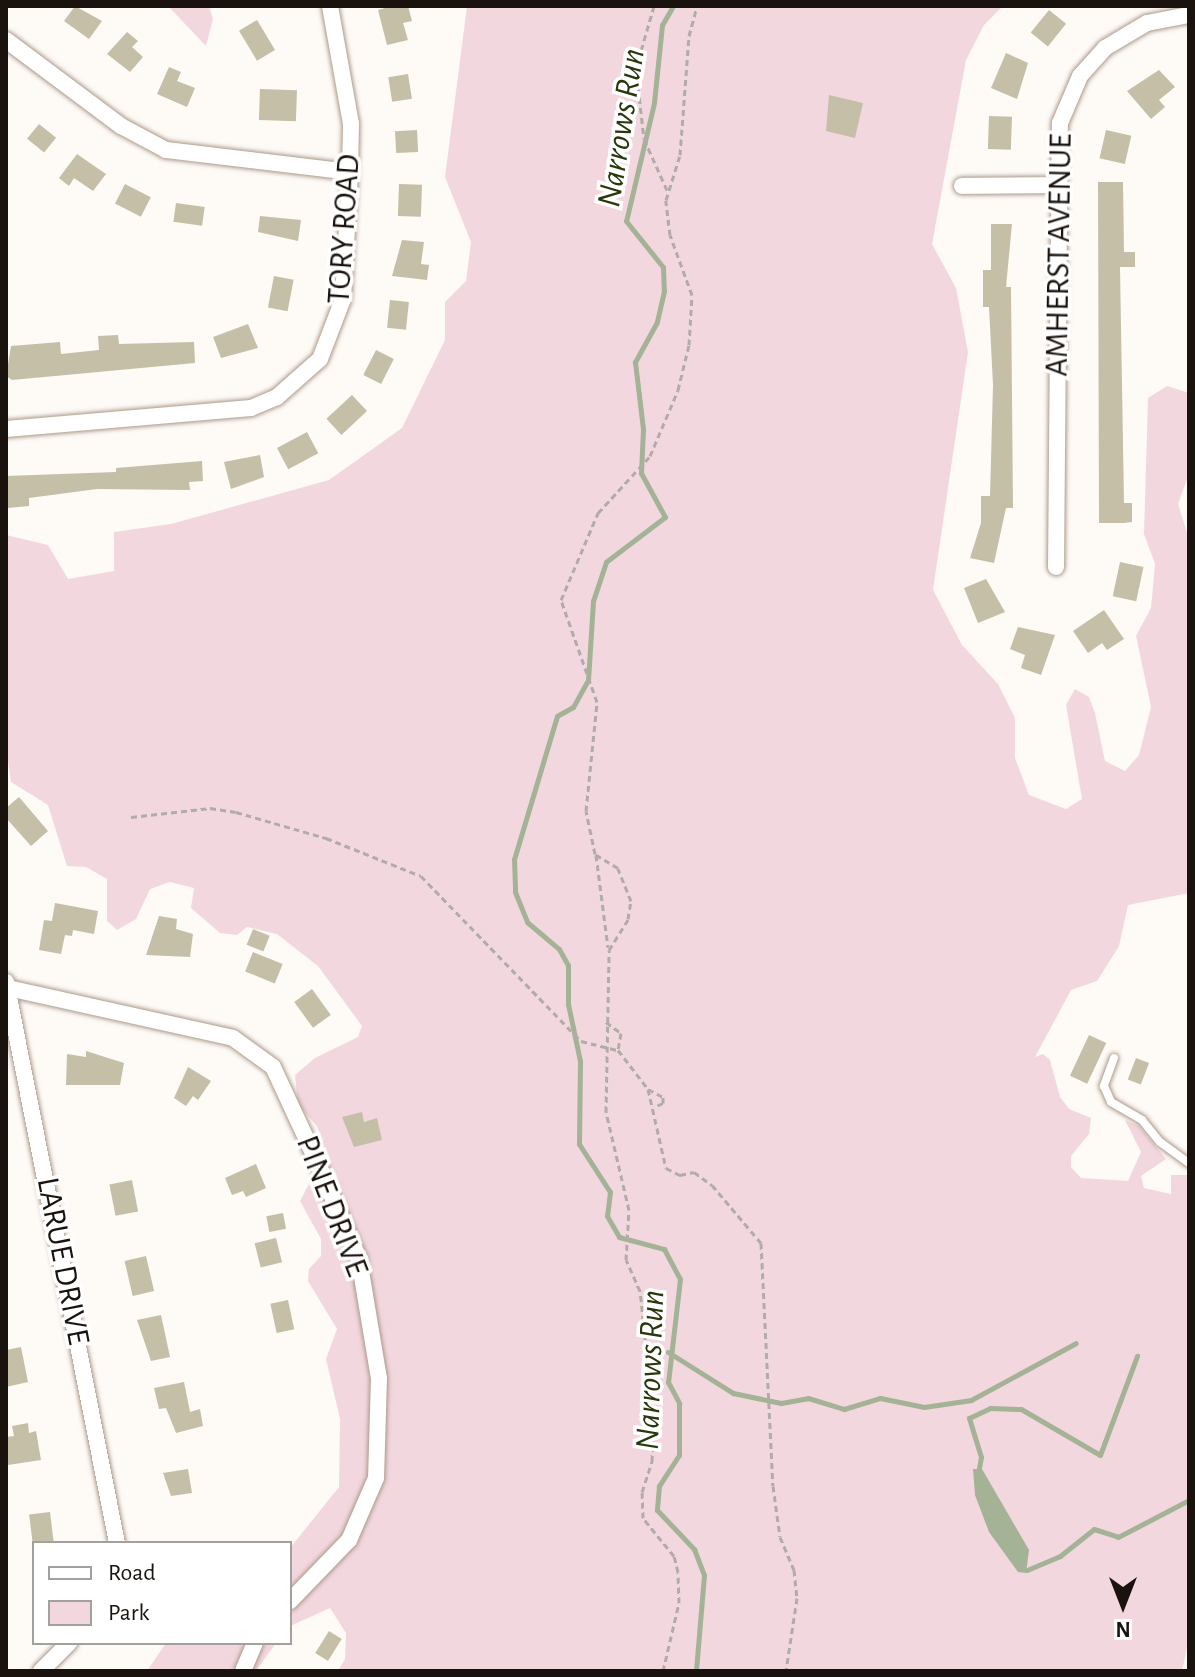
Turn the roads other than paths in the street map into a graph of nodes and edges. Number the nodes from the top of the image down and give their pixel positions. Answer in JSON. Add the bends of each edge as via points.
{"nodes":[{"id":1,"x":330,"y":6,"type":"edge"},
{"id":2,"x":1189,"y":15,"type":"edge"},
{"id":3,"x":6,"y":40,"type":"edge"},
{"id":4,"x":350,"y":172,"type":"junction"},
{"id":5,"x":1056,"y":185,"type":"junction"},
{"id":6,"x":962,"y":186,"type":"dead end"},
{"id":7,"x":6,"y":429,"type":"edge"},
{"id":8,"x":1056,"y":567,"type":"dead end"},
{"id":9,"x":7,"y":984,"type":"edge"},
{"id":10,"x":1114,"y":1058,"type":"dead end"},
{"id":11,"x":1189,"y":1163,"type":"edge"},
{"id":12,"x":117,"y":1541,"type":"edge"},
{"id":13,"x":292,"y":1599,"type":"edge"},
{"id":14,"x":67,"y":1645,"type":"edge"},
{"id":15,"x":254,"y":1645,"type":"edge"},
{"id":16,"x":41,"y":1671,"type":"edge"},
{"id":17,"x":243,"y":1671,"type":"edge"}],
"edges":[{"from":1,"to":4,"type":"street","name":"TORY ROAD","via":[[351,124]]},
{"from":2,"to":5,"type":"street","name":"AMHERST AVENUE","via":[[1132,29],[1105,48],[1080,76],[1060,123]]},
{"from":3,"to":4,"type":"street","via":[[121,126],[166,150]]},
{"from":4,"to":7,"type":"street","name":"TORY ROAD","via":[[343,299],[333,333],[320,359],[277,397],[251,408]]},
{"from":5,"to":6,"type":"street"},
{"from":5,"to":8,"type":"street","name":"AMHERST AVENUE"},
{"from":9,"to":12,"type":"street","name":"LARUE DRIVE"},
{"from":9,"to":13,"type":"street","name":"PINE DRIVE","via":[[233,1038],[273,1067],[319,1166],[359,1259],[379,1378],[376,1478],[349,1540]]},
{"from":10,"to":11,"type":"lane","via":[[1104,1086],[1111,1102],[1142,1120],[1160,1142]]},
{"from":14,"to":16,"type":"street"},
{"from":15,"to":17,"type":"street"}]}
